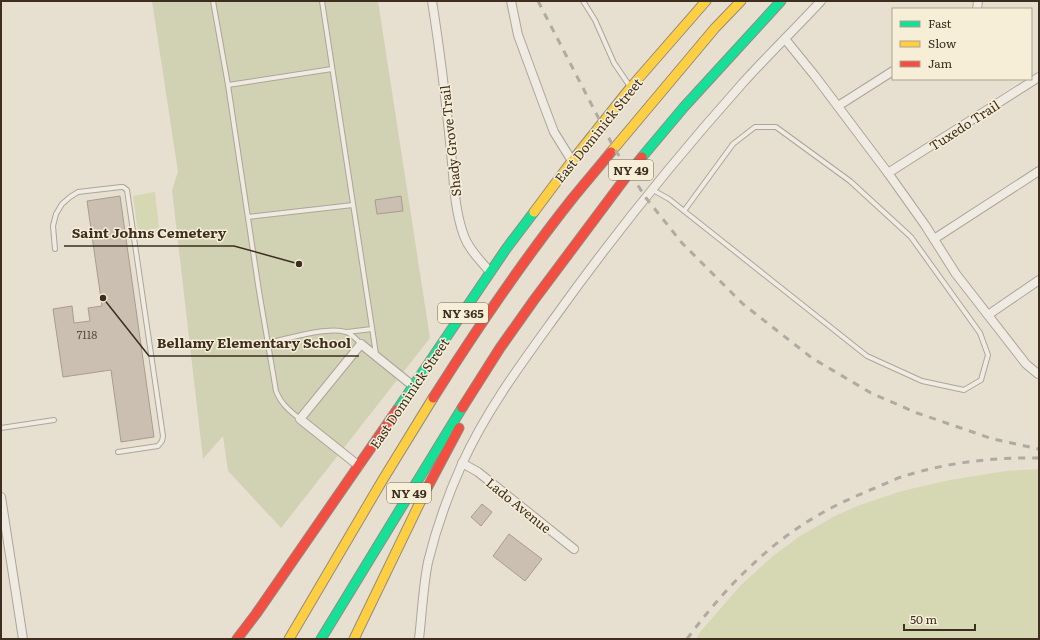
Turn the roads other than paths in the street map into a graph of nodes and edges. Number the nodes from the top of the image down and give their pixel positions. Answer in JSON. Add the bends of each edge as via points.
{"nodes":[{"id":1,"x":213,"y":1,"type":"edge"},
{"id":2,"x":322,"y":1,"type":"edge"},
{"id":3,"x":432,"y":1,"type":"edge"},
{"id":4,"x":511,"y":1,"type":"edge"},
{"id":5,"x":583,"y":1,"type":"edge"},
{"id":6,"x":706,"y":1,"type":"edge"},
{"id":7,"x":740,"y":1,"type":"edge"},
{"id":8,"x":822,"y":1,"type":"edge"},
{"id":9,"x":780,"y":3,"type":"edge"},
{"id":10,"x":785,"y":39,"type":"junction"},
{"id":11,"x":332,"y":69,"type":"junction"},
{"id":12,"x":892,"y":72,"type":"edge"},
{"id":13,"x":1039,"y":77,"type":"edge"},
{"id":14,"x":228,"y":86,"type":"junction"},
{"id":15,"x":631,"y":87,"type":"junction"},
{"id":16,"x":838,"y":106,"type":"junction"},
{"id":17,"x":572,"y":161,"type":"junction"},
{"id":18,"x":1039,"y":171,"type":"edge"},
{"id":19,"x":888,"y":173,"type":"junction"},
{"id":20,"x":653,"y":190,"type":"junction"},
{"id":21,"x":353,"y":205,"type":"junction"},
{"id":22,"x":684,"y":211,"type":"junction"},
{"id":23,"x":248,"y":217,"type":"junction"},
{"id":24,"x":934,"y":239,"type":"junction"},
{"id":25,"x":55,"y":249,"type":"dead end"},
{"id":26,"x":490,"y":272,"type":"junction"},
{"id":27,"x":1039,"y":280,"type":"edge"},
{"id":28,"x":988,"y":315,"type":"junction"},
{"id":29,"x":372,"y":329,"type":"junction"},
{"id":30,"x":347,"y":332,"type":"junction"},
{"id":31,"x":268,"y":343,"type":"junction"},
{"id":32,"x":361,"y":344,"type":"junction"},
{"id":33,"x":500,"y":348,"type":"junction"},
{"id":34,"x":376,"y":356,"type":"junction"},
{"id":35,"x":1039,"y":374,"type":"edge"},
{"id":36,"x":414,"y":386,"type":"junction"},
{"id":37,"x":300,"y":419,"type":"junction"},
{"id":38,"x":54,"y":420,"type":"dead end"},
{"id":39,"x":1,"y":428,"type":"edge"},
{"id":40,"x":118,"y":452,"type":"dead end"},
{"id":41,"x":462,"y":463,"type":"junction"},
{"id":42,"x":359,"y":466,"type":"junction"},
{"id":43,"x":1,"y":497,"type":"edge"},
{"id":44,"x":574,"y":549,"type":"dead end"},
{"id":45,"x":23,"y":639,"type":"edge"},
{"id":46,"x":238,"y":639,"type":"edge"},
{"id":47,"x":289,"y":639,"type":"edge"},
{"id":48,"x":321,"y":639,"type":"edge"},
{"id":49,"x":354,"y":639,"type":"edge"},
{"id":50,"x":419,"y":639,"type":"edge"}],
"edges":[{"from":1,"to":14,"type":"lane"},
{"from":2,"to":11,"type":"lane"},
{"from":3,"to":26,"type":"street","name":"Shady Grove Trail","via":[[457,211],[464,237],[471,250]]},
{"from":4,"to":17,"type":"street","via":[[518,35],[554,132]]},
{"from":5,"to":15,"type":"lane","via":[[595,20],[614,63]]},
{"from":6,"to":15,"type":"highway","name":"East Dominick Street","number":"NY 365"},
{"from":7,"to":47,"type":"highway","number":"NY 49","via":[[572,199],[507,287],[451,370],[382,481]]},
{"from":8,"to":10,"type":"street"},
{"from":9,"to":33,"type":"highway","number":"NY 49","via":[[684,107],[629,173]]},
{"from":10,"to":16,"type":"street"},
{"from":10,"to":20,"type":"street","via":[[742,84]]},
{"from":11,"to":14,"type":"lane"},
{"from":11,"to":21,"type":"lane"},
{"from":12,"to":16,"type":"street"},
{"from":13,"to":19,"type":"street","name":"Tuxedo Trail"},
{"from":14,"to":23,"type":"lane"},
{"from":15,"to":17,"type":"highway","name":"East Dominick Street","number":"NY 365"},
{"from":16,"to":19,"type":"street"},
{"from":17,"to":26,"type":"highway","name":"East Dominick Street","number":"NY 365"},
{"from":18,"to":24,"type":"street"},
{"from":19,"to":24,"type":"street"},
{"from":20,"to":22,"type":"lane"},
{"from":20,"to":41,"type":"street","via":[[581,281],[515,372]]},
{"from":21,"to":23,"type":"lane"},
{"from":21,"to":29,"type":"lane"},
{"from":22,"to":22,"type":"lane","via":[[867,356],[922,381],[964,390],[982,380],[988,355],[980,333],[911,237],[850,181],[776,127],[755,126],[733,144]]},
{"from":23,"to":31,"type":"lane"},
{"from":24,"to":28,"type":"street","via":[[956,274]]},
{"from":25,"to":40,"type":"lane","via":[[53,226],[56,214],[70,197],[78,192],[121,187],[127,190],[163,436],[158,446]]},
{"from":26,"to":36,"type":"highway","name":"East Dominick Street","number":"NY 365"},
{"from":27,"to":28,"type":"street"},
{"from":28,"to":35,"type":"street","via":[[1026,364]]},
{"from":29,"to":30,"type":"lane"},
{"from":29,"to":34,"type":"lane"},
{"from":30,"to":31,"type":"lane","via":[[317,332]]},
{"from":30,"to":32,"type":"lane"},
{"from":31,"to":37,"type":"lane","via":[[278,398]]},
{"from":32,"to":34,"type":"street"},
{"from":32,"to":37,"type":"street"},
{"from":33,"to":48,"type":"highway","number":"NY 49"},
{"from":33,"to":49,"type":"highway"},
{"from":34,"to":36,"type":"street"},
{"from":36,"to":42,"type":"highway","name":"East Dominick Street","number":"NY 365"},
{"from":37,"to":42,"type":"street"},
{"from":38,"to":39,"type":"lane"},
{"from":41,"to":44,"type":"street","name":"Lado Avenue","via":[[478,472]]},
{"from":41,"to":50,"type":"street","via":[[446,502],[430,557]]},
{"from":42,"to":46,"type":"highway","name":"East Dominick Street","number":"NY 365"},
{"from":43,"to":45,"type":"street"}]}
